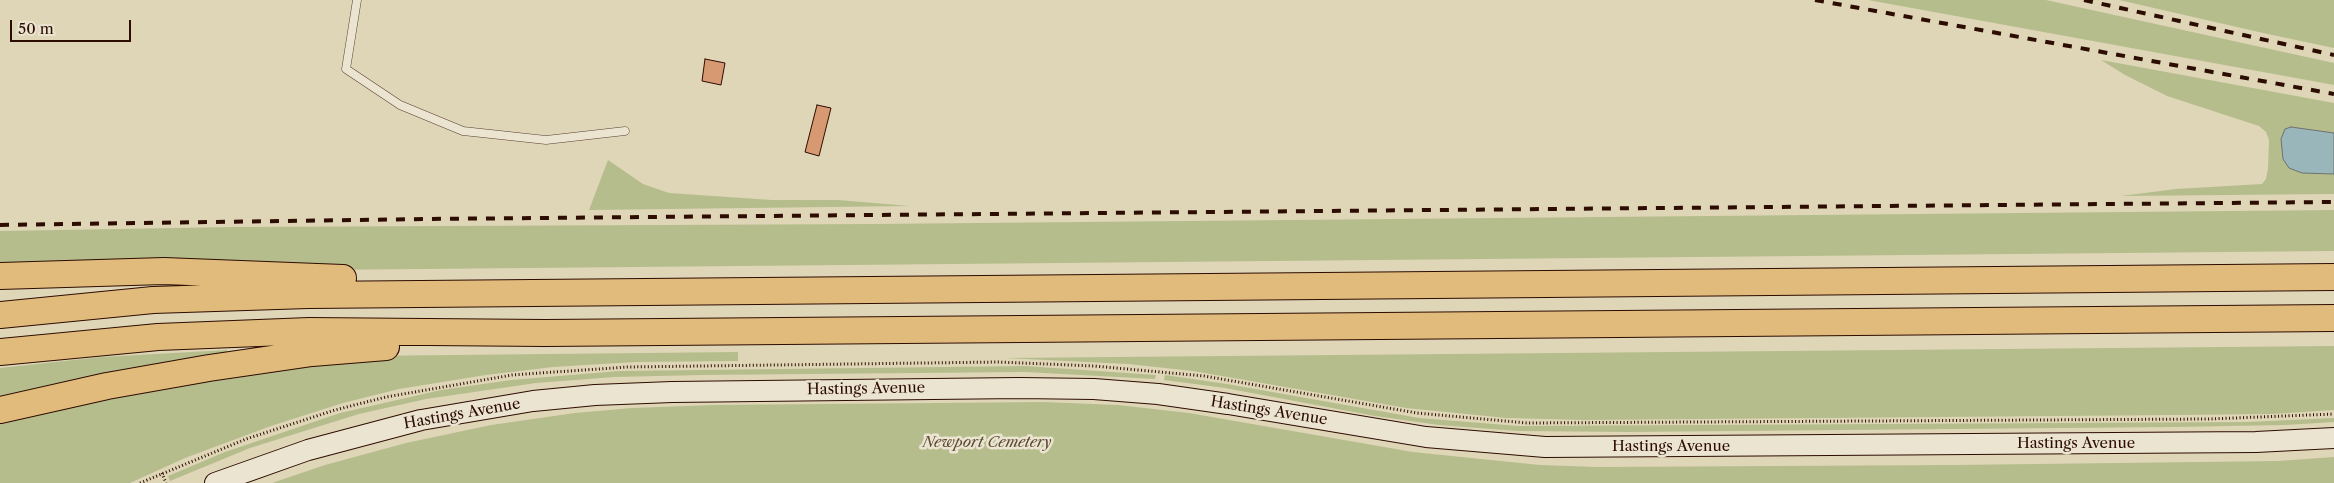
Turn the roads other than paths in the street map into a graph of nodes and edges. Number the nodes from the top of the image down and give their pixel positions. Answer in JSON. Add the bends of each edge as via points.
{"nodes":[{"id":1,"x":357,"y":0,"type":"edge"},
{"id":2,"x":626,"y":131,"type":"dead end"},
{"id":3,"x":0,"y":276,"type":"edge"},
{"id":4,"x":2334,"y":277,"type":"edge"},
{"id":5,"x":926,"y":289,"type":"junction"},
{"id":6,"x":0,"y":315,"type":"edge"},
{"id":7,"x":2334,"y":318,"type":"edge"},
{"id":8,"x":545,"y":333,"type":"junction"},
{"id":9,"x":0,"y":352,"type":"edge"},
{"id":10,"x":0,"y":410,"type":"edge"},
{"id":11,"x":2334,"y":438,"type":"edge"},
{"id":12,"x":214,"y":483,"type":"edge"}],
"edges":[{"from":1,"to":2,"type":"lane","via":[[346,69],[400,105],[463,131],[546,140]]},
{"from":3,"to":5,"type":"highway","via":[[164,271],[458,281],[725,278]]},
{"from":4,"to":5,"type":"highway"},
{"from":5,"to":6,"type":"highway","via":[[214,297],[98,304]]},
{"from":7,"to":8,"type":"highway"},
{"from":8,"to":9,"type":"highway","via":[[334,331],[200,334]]},
{"from":8,"to":10,"type":"highway","via":[[511,344],[356,349],[251,361],[107,386]]},
{"from":11,"to":12,"type":"street","name":"Hastings Avenue","via":[[2248,442],[1545,447],[1426,437],[1166,395],[1094,389],[672,392],[533,401],[413,422],[308,450]]}]}
